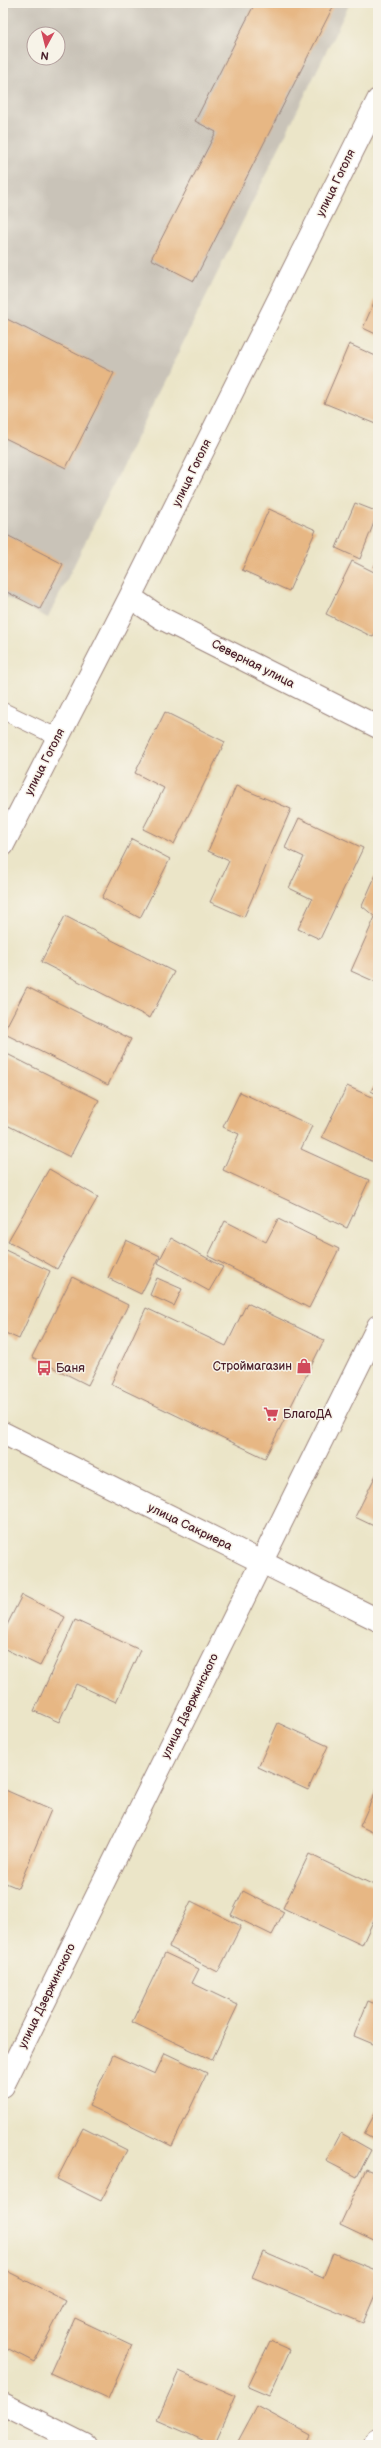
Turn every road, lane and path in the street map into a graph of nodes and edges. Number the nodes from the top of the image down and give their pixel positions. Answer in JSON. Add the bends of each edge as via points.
{"nodes":[{"id":1,"x":378,"y":100,"type":"edge"},
{"id":2,"x":130,"y":597,"type":"junction"},
{"id":3,"x":3,"y":710,"type":"edge"},
{"id":4,"x":378,"y":727,"type":"edge"},
{"id":5,"x":57,"y":737,"type":"junction"},
{"id":6,"x":3,"y":845,"type":"edge"},
{"id":7,"x":377,"y":1330,"type":"edge"},
{"id":8,"x":3,"y":1433,"type":"edge"},
{"id":9,"x":261,"y":1562,"type":"junction"},
{"id":10,"x":378,"y":1620,"type":"edge"},
{"id":11,"x":3,"y":2086,"type":"edge"},
{"id":12,"x":3,"y":2404,"type":"edge"},
{"id":13,"x":378,"y":2439,"type":"edge"},
{"id":14,"x":85,"y":2445,"type":"edge"},
{"id":15,"x":375,"y":2445,"type":"edge"}],
"edges":[{"from":1,"to":2,"type":"street","name":"улица Гоголя"},
{"from":2,"to":4,"type":"street","name":"Северная улица","via":[[161,618]]},
{"from":2,"to":5,"type":"street","name":"улица Гоголя"},
{"from":3,"to":5,"type":"lane"},
{"from":5,"to":6,"type":"street","name":"улица Гоголя"},
{"from":7,"to":9,"type":"street","name":"улица Дзержинского"},
{"from":8,"to":9,"type":"street","name":"улица Сакриера"},
{"from":9,"to":10,"type":"street","name":"улица Сакриера"},
{"from":9,"to":11,"type":"street","name":"улица Дзержинского"},
{"from":12,"to":14,"type":"street"},
{"from":13,"to":15,"type":"street"}]}
